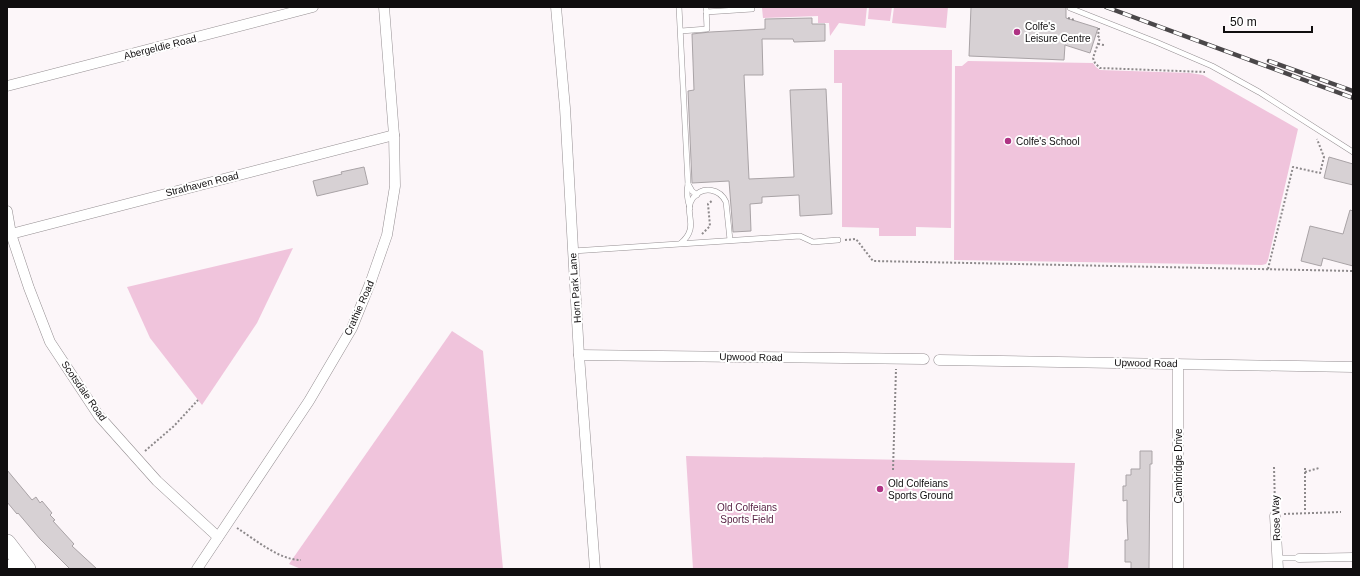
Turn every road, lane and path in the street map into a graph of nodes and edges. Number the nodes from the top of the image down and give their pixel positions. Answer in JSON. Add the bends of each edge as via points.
{"nodes":[{"id":1,"x":313,"y":7,"type":"edge"},
{"id":2,"x":384,"y":7,"type":"edge"},
{"id":3,"x":556,"y":7,"type":"edge"},
{"id":4,"x":679,"y":7,"type":"edge"},
{"id":5,"x":1070,"y":8,"type":"dead end"},
{"id":6,"x":706,"y":9,"type":"edge"},
{"id":7,"x":752,"y":9,"type":"dead end"},
{"id":8,"x":1068,"y":18,"type":"dead end"},
{"id":9,"x":1079,"y":21,"type":"dead end"},
{"id":10,"x":1093,"y":26,"type":"dead end"},
{"id":11,"x":681,"y":31,"type":"junction"},
{"id":12,"x":1098,"y":44,"type":"junction"},
{"id":13,"x":1104,"y":45,"type":"dead end"},
{"id":14,"x":1210,"y":74,"type":"dead end"},
{"id":15,"x":7,"y":86,"type":"edge"},
{"id":16,"x":1315,"y":133,"type":"dead end"},
{"id":17,"x":394,"y":135,"type":"junction"},
{"id":18,"x":1353,"y":152,"type":"edge"},
{"id":19,"x":688,"y":184,"type":"junction"},
{"id":20,"x":721,"y":194,"type":"junction"},
{"id":21,"x":697,"y":195,"type":"junction"},
{"id":22,"x":690,"y":208,"type":"junction"},
{"id":23,"x":7,"y":211,"type":"edge"},
{"id":24,"x":11,"y":234,"type":"junction"},
{"id":25,"x":730,"y":240,"type":"junction"},
{"id":26,"x":838,"y":240,"type":"joint"},
{"id":27,"x":694,"y":242,"type":"junction"},
{"id":28,"x":681,"y":243,"type":"junction"},
{"id":29,"x":572,"y":251,"type":"junction"},
{"id":30,"x":1268,"y":269,"type":"junction"},
{"id":31,"x":1353,"y":271,"type":"edge"},
{"id":32,"x":579,"y":355,"type":"junction"},
{"id":33,"x":924,"y":359,"type":"dead end"},
{"id":34,"x":896,"y":360,"type":"junction"},
{"id":35,"x":939,"y":360,"type":"dead end"},
{"id":36,"x":1178,"y":364,"type":"junction"},
{"id":37,"x":1353,"y":367,"type":"edge"},
{"id":38,"x":198,"y":400,"type":"dead end"},
{"id":39,"x":136,"y":458,"type":"junction"},
{"id":40,"x":1274,"y":467,"type":"dead end"},
{"id":41,"x":1304,"y":468,"type":"dead end"},
{"id":42,"x":1319,"y":468,"type":"dead end"},
{"id":43,"x":893,"y":470,"type":"dead end"},
{"id":44,"x":1304,"y":472,"type":"junction"},
{"id":45,"x":1305,"y":512,"type":"junction"},
{"id":46,"x":1341,"y":512,"type":"dead end"},
{"id":47,"x":1275,"y":515,"type":"junction"},
{"id":48,"x":228,"y":522,"type":"junction"},
{"id":49,"x":218,"y":537,"type":"junction"},
{"id":50,"x":7,"y":543,"type":"edge"},
{"id":51,"x":1353,"y":557,"type":"edge"},
{"id":52,"x":1278,"y":558,"type":"junction"},
{"id":53,"x":1299,"y":558,"type":"joint"},
{"id":54,"x":302,"y":560,"type":"dead end"},
{"id":55,"x":28,"y":569,"type":"edge"},
{"id":56,"x":197,"y":569,"type":"edge"},
{"id":57,"x":595,"y":569,"type":"edge"},
{"id":58,"x":1178,"y":569,"type":"edge"},
{"id":59,"x":1278,"y":569,"type":"edge"}],
"edges":[{"from":1,"to":15,"type":"street","name":"Abergeldie Road"},
{"from":2,"to":17,"type":"street","name":"Crathie Road"},
{"from":3,"to":29,"type":"street","name":"Horn Park Lane","via":[[565,108]]},
{"from":4,"to":11,"type":"lane"},
{"from":5,"to":18,"type":"lane","via":[[1212,66],[1259,92]]},
{"from":6,"to":7,"type":"lane"},
{"from":6,"to":11,"type":"lane","via":[[707,29]]},
{"from":8,"to":9,"type":"path"},
{"from":10,"to":12,"type":"path","via":[[1099,28]]},
{"from":11,"to":19,"type":"lane"},
{"from":12,"to":13,"type":"path"},
{"from":12,"to":14,"type":"path","via":[[1093,58],[1100,68]]},
{"from":16,"to":30,"type":"path","via":[[1324,157],[1320,173],[1293,166]]},
{"from":17,"to":24,"type":"street","name":"Strathaven Road"},
{"from":17,"to":48,"type":"street","name":"Crathie Road","via":[[395,186],[387,235],[372,281],[352,328],[309,402]]},
{"from":19,"to":21,"type":"lane"},
{"from":19,"to":22,"type":"lane","via":[[686,191]]},
{"from":20,"to":21,"type":"lane","via":[[707,190]]},
{"from":20,"to":25,"type":"lane","via":[[726,202]]},
{"from":20,"to":27,"type":"path","via":[[708,204],[710,226]]},
{"from":21,"to":22,"type":"lane","via":[[693,198]]},
{"from":22,"to":28,"type":"lane","via":[[691,228]]},
{"from":23,"to":24,"type":"street","name":"Scotsdale Road"},
{"from":24,"to":39,"type":"street","name":"Scotsdale Road","via":[[50,342],[99,416]]},
{"from":25,"to":26,"type":"lane","via":[[800,236],[813,242]]},
{"from":25,"to":27,"type":"lane"},
{"from":26,"to":30,"type":"path","via":[[856,239],[873,260]]},
{"from":27,"to":28,"type":"lane"},
{"from":28,"to":29,"type":"lane"},
{"from":29,"to":32,"type":"street","name":"Horn Park Lane"},
{"from":30,"to":31,"type":"path"},
{"from":32,"to":34,"type":"street","name":"Upwood Road"},
{"from":32,"to":57,"type":"street","name":"Horn Park Lane"},
{"from":33,"to":34,"type":"street","name":"Upwood Road"},
{"from":34,"to":43,"type":"path"},
{"from":35,"to":36,"type":"street","name":"Upwood Road"},
{"from":36,"to":37,"type":"street","name":"Upwood Road"},
{"from":36,"to":58,"type":"street","name":"Cambridge Drive"},
{"from":38,"to":39,"type":"path","via":[[174,426]]},
{"from":39,"to":49,"type":"street","name":"Scotsdale Road"},
{"from":40,"to":47,"type":"path","name":"Rose Way"},
{"from":41,"to":44,"type":"path"},
{"from":42,"to":44,"type":"path"},
{"from":44,"to":45,"type":"path"},
{"from":45,"to":46,"type":"path"},
{"from":45,"to":47,"type":"path"},
{"from":47,"to":52,"type":"street","name":"Rose Way"},
{"from":48,"to":49,"type":"street","name":"Crathie Road"},
{"from":48,"to":54,"type":"path","via":[[283,557]]},
{"from":49,"to":56,"type":"street","name":"Crathie Road"},
{"from":50,"to":55,"type":"highway"},
{"from":51,"to":53,"type":"street"},
{"from":52,"to":53,"type":"lane"},
{"from":52,"to":59,"type":"street","name":"Rose Way"}]}
